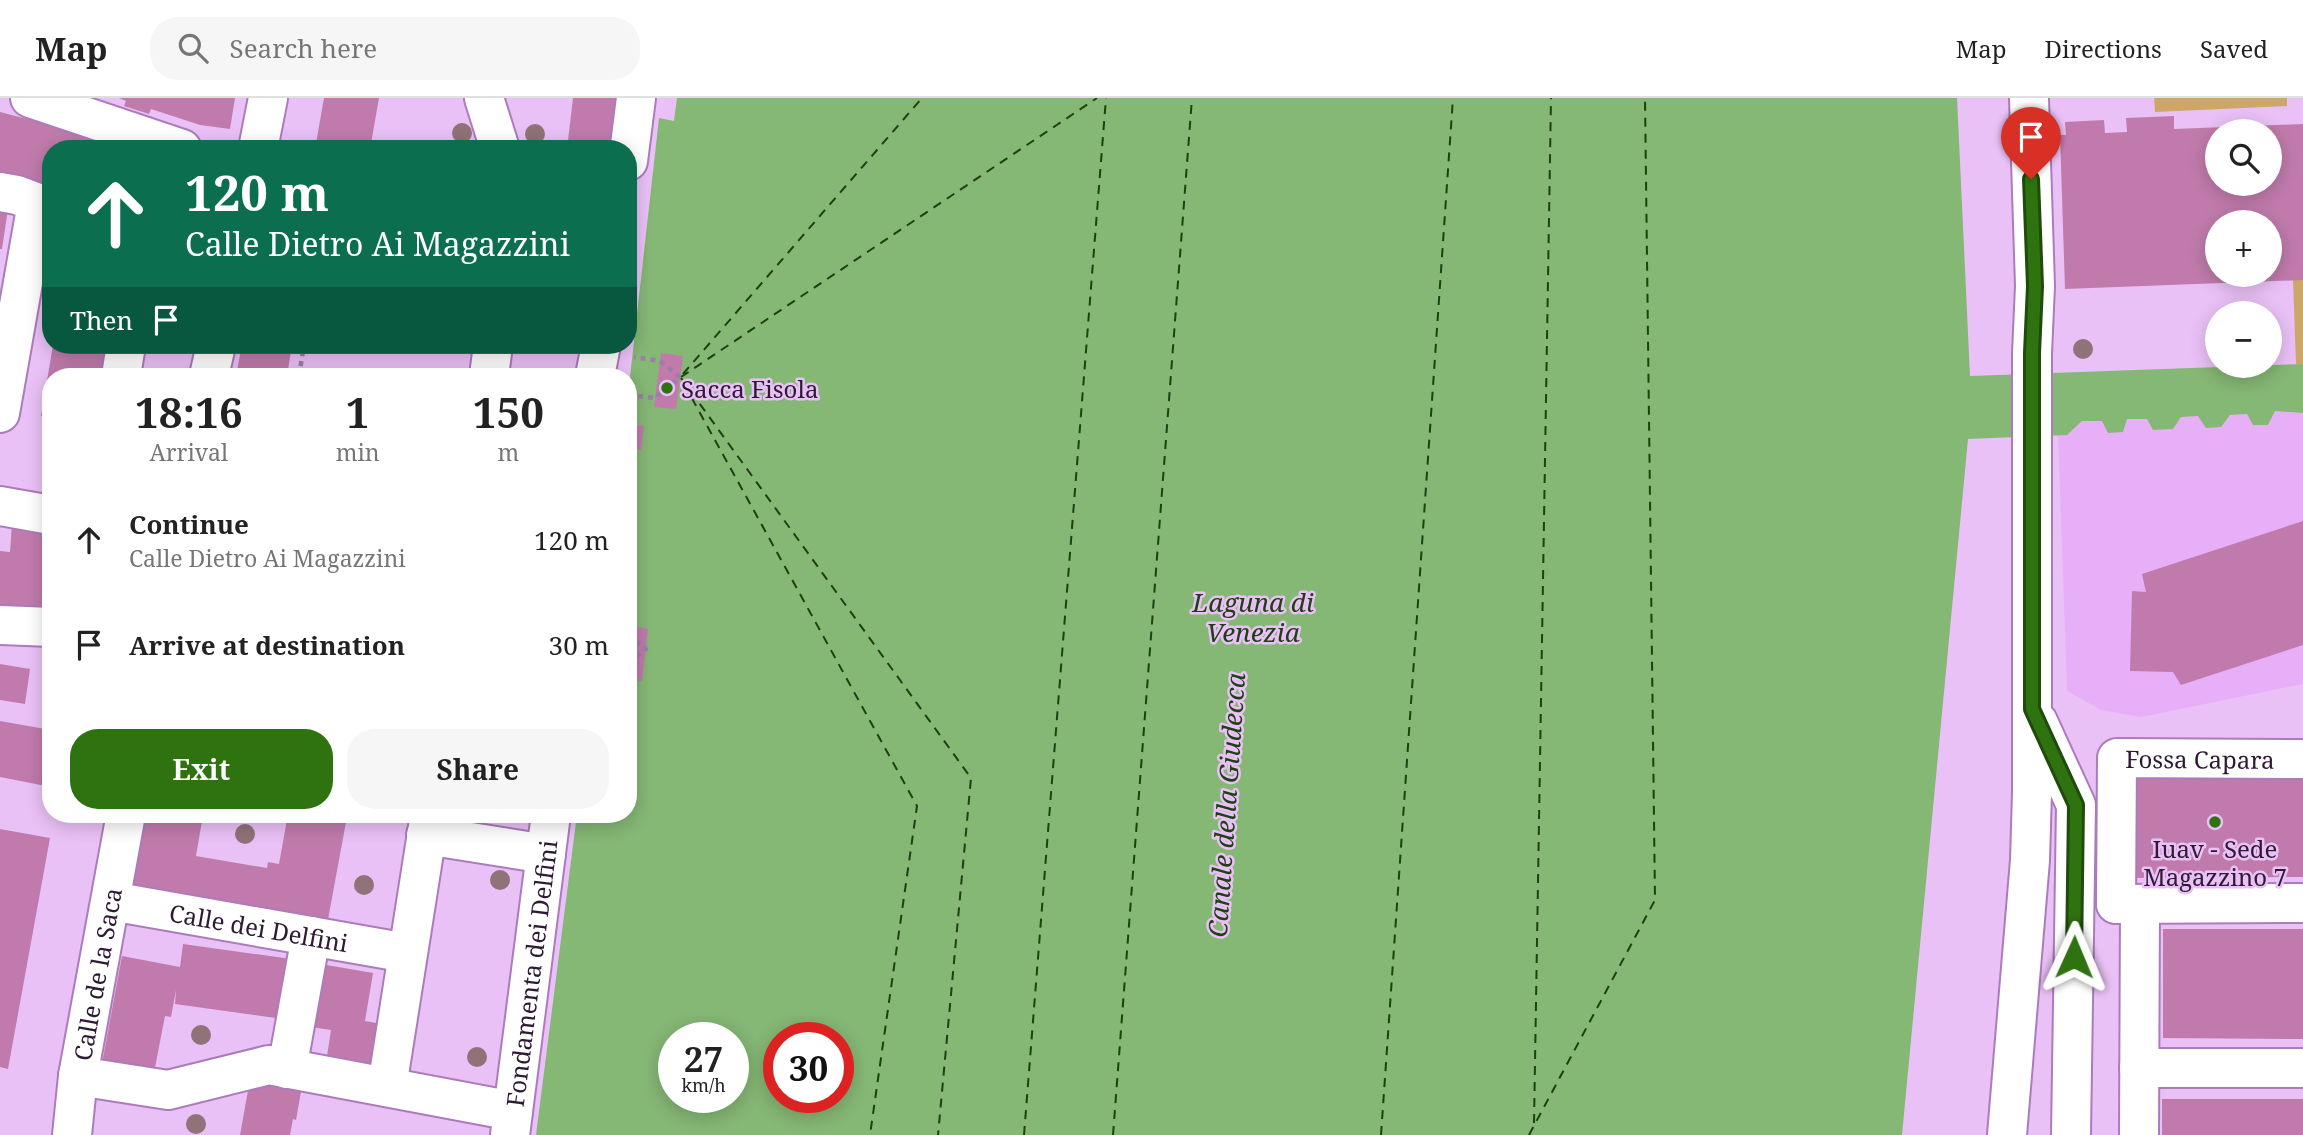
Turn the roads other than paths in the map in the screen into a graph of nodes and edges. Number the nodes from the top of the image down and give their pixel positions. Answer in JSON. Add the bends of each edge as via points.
{"nodes":[{"id":1,"x":30,"y":98,"type":"edge"},
{"id":2,"x":268,"y":98,"type":"edge"},
{"id":3,"x":484,"y":98,"type":"edge"},
{"id":4,"x":636,"y":98,"type":"edge"},
{"id":5,"x":2029,"y":98,"type":"edge"},
{"id":6,"x":155,"y":140,"type":"edge"},
{"id":7,"x":260,"y":140,"type":"edge"},
{"id":8,"x":497,"y":140,"type":"edge"},
{"id":9,"x":631,"y":140,"type":"edge"},
{"id":10,"x":0,"y":192,"type":"edge"},
{"id":11,"x":42,"y":204,"type":"edge"},
{"id":12,"x":42,"y":211,"type":"edge"},
{"id":13,"x":8,"y":317,"type":"edge"},
{"id":14,"x":614,"y":354,"type":"edge"},
{"id":15,"x":602,"y":368,"type":"edge"},
{"id":16,"x":0,"y":412,"type":"edge"},
{"id":17,"x":0,"y":506,"type":"edge"},
{"id":18,"x":42,"y":513,"type":"edge"},
{"id":19,"x":0,"y":625,"type":"edge"},
{"id":20,"x":42,"y":627,"type":"edge"},
{"id":21,"x":2032,"y":709,"type":"junction"},
{"id":22,"x":2303,"y":759,"type":"edge"},
{"id":23,"x":124,"y":823,"type":"edge"},
{"id":24,"x":550,"y":823,"type":"edge"},
{"id":25,"x":428,"y":824,"type":"edge"},
{"id":26,"x":546,"y":854,"type":"junction"},
{"id":27,"x":111,"y":901,"type":"junction"},
{"id":28,"x":2128,"y":904,"type":"junction"},
{"id":29,"x":2303,"y":904,"type":"edge"},
{"id":30,"x":2075,"y":908,"type":"junction"},
{"id":31,"x":311,"y":936,"type":"junction"},
{"id":32,"x":407,"y":953,"type":"junction"},
{"id":33,"x":2140,"y":1068,"type":"junction"},
{"id":34,"x":2303,"y":1068,"type":"edge"},
{"id":35,"x":286,"y":1069,"type":"junction"},
{"id":36,"x":78,"y":1076,"type":"junction"},
{"id":37,"x":387,"y":1087,"type":"junction"},
{"id":38,"x":512,"y":1123,"type":"edge"},
{"id":39,"x":72,"y":1135,"type":"edge"},
{"id":40,"x":2007,"y":1135,"type":"edge"},
{"id":41,"x":2071,"y":1135,"type":"edge"},
{"id":42,"x":2139,"y":1135,"type":"edge"}],
"edges":[{"from":1,"to":6,"type":"street"},
{"from":2,"to":7,"type":"street"},
{"from":3,"to":8,"type":"street"},
{"from":4,"to":9,"type":"street"},
{"from":5,"to":21,"type":"street","via":[[2035,286]]},
{"from":10,"to":11,"type":"street"},
{"from":12,"to":13,"type":"street"},
{"from":13,"to":16,"type":"street"},
{"from":14,"to":15,"type":"street"},
{"from":17,"to":18,"type":"street"},
{"from":19,"to":20,"type":"street"},
{"from":21,"to":30,"type":"street","via":[[2076,805]]},
{"from":21,"to":40,"type":"street","via":[[2030,860]]},
{"from":22,"to":28,"type":"street","name":"Fossa Capara","via":[[2117,758]]},
{"from":23,"to":27,"type":"street","name":"Calle de la Saca"},
{"from":24,"to":26,"type":"street","name":"Fondamenta dei Delfini"},
{"from":25,"to":26,"type":"street"},
{"from":25,"to":32,"type":"street"},
{"from":26,"to":38,"type":"street","name":"Fondamenta dei Delfini"},
{"from":27,"to":31,"type":"street","name":"Calle dei Delfini"},
{"from":27,"to":36,"type":"street","name":"Calle de la Saca"},
{"from":28,"to":29,"type":"street"},
{"from":28,"to":30,"type":"street"},
{"from":28,"to":33,"type":"street"},
{"from":30,"to":41,"type":"street"},
{"from":31,"to":32,"type":"street","name":"Calle dei Delfini"},
{"from":31,"to":35,"type":"street"},
{"from":32,"to":37,"type":"street"},
{"from":33,"to":34,"type":"street"},
{"from":33,"to":42,"type":"street"},
{"from":35,"to":36,"type":"street","via":[[269,1065],[168,1090]]},
{"from":35,"to":37,"type":"street"},
{"from":36,"to":39,"type":"street","name":"Calle de la Saca"},
{"from":37,"to":38,"type":"street"}]}
